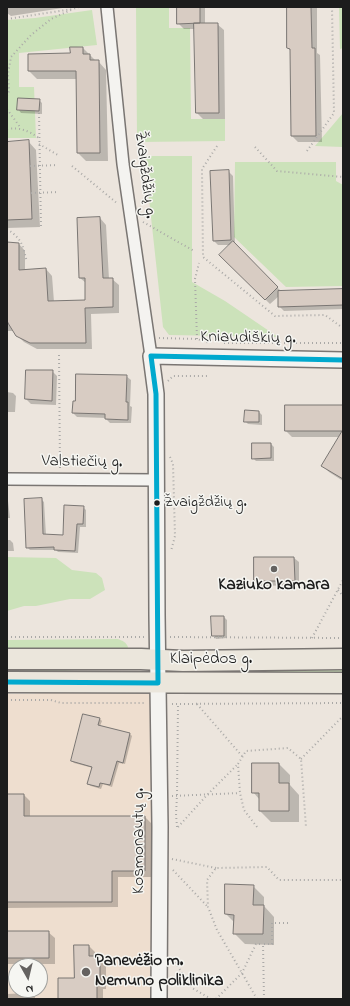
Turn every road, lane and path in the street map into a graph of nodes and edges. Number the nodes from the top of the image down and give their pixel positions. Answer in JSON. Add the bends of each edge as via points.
{"nodes":[{"id":1,"x":79,"y":7,"type":"edge"},
{"id":2,"x":107,"y":7,"type":"edge"},
{"id":3,"x":332,"y":7,"type":"edge"},
{"id":4,"x":73,"y":9,"type":"junction"},
{"id":5,"x":7,"y":19,"type":"edge"},
{"id":6,"x":7,"y":96,"type":"edge"},
{"id":7,"x":7,"y":109,"type":"edge"},
{"id":8,"x":39,"y":113,"type":"dead end"},
{"id":9,"x":21,"y":128,"type":"junction"},
{"id":10,"x":7,"y":129,"type":"edge"},
{"id":11,"x":39,"y":138,"type":"junction"},
{"id":12,"x":40,"y":144,"type":"junction"},
{"id":13,"x":217,"y":146,"type":"dead end"},
{"id":14,"x":255,"y":147,"type":"dead end"},
{"id":15,"x":307,"y":151,"type":"dead end"},
{"id":16,"x":58,"y":155,"type":"dead end"},
{"id":17,"x":58,"y":165,"type":"dead end"},
{"id":18,"x":30,"y":166,"type":"dead end"},
{"id":19,"x":40,"y":166,"type":"junction"},
{"id":20,"x":343,"y":177,"type":"edge"},
{"id":21,"x":59,"y":192,"type":"dead end"},
{"id":22,"x":31,"y":193,"type":"dead end"},
{"id":23,"x":40,"y":193,"type":"junction"},
{"id":24,"x":41,"y":227,"type":"dead end"},
{"id":25,"x":7,"y":229,"type":"edge"},
{"id":26,"x":27,"y":262,"type":"dead end"},
{"id":27,"x":199,"y":263,"type":"dead end"},
{"id":28,"x":343,"y":326,"type":"edge"},
{"id":29,"x":149,"y":338,"type":"junction"},
{"id":30,"x":197,"y":339,"type":"junction"},
{"id":31,"x":210,"y":343,"type":"dead end"},
{"id":32,"x":217,"y":343,"type":"dead end"},
{"id":33,"x":343,"y":343,"type":"edge"},
{"id":34,"x":60,"y":355,"type":"dead end"},
{"id":35,"x":151,"y":356,"type":"junction"},
{"id":36,"x":343,"y":360,"type":"edge"},
{"id":37,"x":207,"y":376,"type":"dead end"},
{"id":38,"x":167,"y":381,"type":"dead end"},
{"id":39,"x":168,"y":451,"type":"dead end"},
{"id":40,"x":7,"y":479,"type":"edge"},
{"id":41,"x":60,"y":480,"type":"junction"},
{"id":42,"x":156,"y":480,"type":"junction"},
{"id":43,"x":169,"y":554,"type":"dead end"},
{"id":44,"x":343,"y":580,"type":"edge"},
{"id":45,"x":338,"y":590,"type":"junction"},
{"id":46,"x":343,"y":596,"type":"edge"},
{"id":47,"x":7,"y":637,"type":"edge"},
{"id":48,"x":157,"y":637,"type":"junction"},
{"id":49,"x":312,"y":638,"type":"junction"},
{"id":50,"x":343,"y":638,"type":"edge"},
{"id":51,"x":7,"y":659,"type":"edge"},
{"id":52,"x":343,"y":659,"type":"edge"},
{"id":53,"x":158,"y":660,"type":"junction"},
{"id":54,"x":7,"y":682,"type":"edge"},
{"id":55,"x":158,"y":683,"type":"junction"},
{"id":56,"x":343,"y":683,"type":"edge"},
{"id":57,"x":7,"y":700,"type":"edge"},
{"id":58,"x":140,"y":702,"type":"dead end"},
{"id":59,"x":343,"y":703,"type":"edge"},
{"id":60,"x":178,"y":704,"type":"dead end"},
{"id":61,"x":183,"y":704,"type":"dead end"},
{"id":62,"x":197,"y":704,"type":"junction"},
{"id":63,"x":343,"y":716,"type":"edge"},
{"id":64,"x":243,"y":756,"type":"junction"},
{"id":65,"x":301,"y":759,"type":"junction"},
{"id":66,"x":238,"y":764,"type":"junction"},
{"id":67,"x":240,"y":793,"type":"junction"},
{"id":68,"x":207,"y":795,"type":"junction"},
{"id":69,"x":159,"y":796,"type":"junction"},
{"id":70,"x":178,"y":796,"type":"junction"},
{"id":71,"x":257,"y":827,"type":"dead end"},
{"id":72,"x":306,"y":827,"type":"dead end"},
{"id":73,"x":159,"y":856,"type":"junction"},
{"id":74,"x":216,"y":868,"type":"junction"},
{"id":75,"x":343,"y":880,"type":"edge"},
{"id":76,"x":208,"y":907,"type":"junction"},
{"id":77,"x":289,"y":922,"type":"dead end"},
{"id":78,"x":159,"y":938,"type":"junction"},
{"id":79,"x":263,"y":944,"type":"junction"},
{"id":80,"x":242,"y":973,"type":"junction"},
{"id":81,"x":159,"y":999,"type":"edge"},
{"id":82,"x":211,"y":999,"type":"edge"},
{"id":83,"x":216,"y":999,"type":"edge"},
{"id":84,"x":257,"y":999,"type":"edge"},
{"id":85,"x":264,"y":999,"type":"edge"}],
"edges":[{"from":1,"to":4,"type":"path"},
{"from":2,"to":29,"type":"street","name":"Žvaigždžių g.","via":[[123,164]]},
{"from":3,"to":15,"type":"path","via":[[334,113]]},
{"from":4,"to":5,"type":"path"},
{"from":4,"to":6,"type":"path","via":[[51,19],[31,35],[11,57]]},
{"from":7,"to":9,"type":"path"},
{"from":8,"to":11,"type":"path"},
{"from":9,"to":10,"type":"path"},
{"from":9,"to":11,"type":"path"},
{"from":11,"to":12,"type":"path"},
{"from":12,"to":16,"type":"path"},
{"from":12,"to":19,"type":"path"},
{"from":13,"to":28,"type":"path","via":[[202,169],[203,257],[275,316],[325,315]]},
{"from":14,"to":20,"type":"path","via":[[277,171]]},
{"from":17,"to":19,"type":"path"},
{"from":18,"to":19,"type":"path"},
{"from":19,"to":23,"type":"path"},
{"from":21,"to":23,"type":"path"},
{"from":22,"to":23,"type":"path"},
{"from":23,"to":24,"type":"path"},
{"from":25,"to":26,"type":"path","via":[[22,242]]},
{"from":27,"to":30,"type":"path","via":[[195,279]]},
{"from":29,"to":30,"type":"path"},
{"from":29,"to":35,"type":"street","name":"Žvaigždžių g."},
{"from":30,"to":31,"type":"path"},
{"from":32,"to":33,"type":"path"},
{"from":34,"to":41,"type":"path"},
{"from":35,"to":36,"type":"main road","name":"Kniaudiškių g."},
{"from":35,"to":42,"type":"main road","name":"Žvaigždžių g.","via":[[156,394]]},
{"from":37,"to":38,"type":"path","via":[[173,376]]},
{"from":39,"to":43,"type":"path","via":[[173,464],[175,536]]},
{"from":40,"to":41,"type":"street","name":"Valstiečių g."},
{"from":41,"to":42,"type":"street","name":"Valstiečių g."},
{"from":42,"to":48,"type":"main road","name":"Žvaigždžių g."},
{"from":44,"to":45,"type":"path"},
{"from":45,"to":46,"type":"path"},
{"from":45,"to":49,"type":"path"},
{"from":47,"to":48,"type":"path"},
{"from":48,"to":49,"type":"path"},
{"from":48,"to":53,"type":"main road","name":"Žvaigždžių g."},
{"from":49,"to":50,"type":"path"},
{"from":51,"to":53,"type":"highway","name":"Klaipėdos g."},
{"from":52,"to":53,"type":"highway","name":"Klaipėdos g.","via":[[183,662]]},
{"from":53,"to":55,"type":"main road","name":"Žvaigždžių g."},
{"from":54,"to":55,"type":"highway","name":"Klaipėdos g."},
{"from":55,"to":56,"type":"highway","name":"Klaipėdos g."},
{"from":55,"to":69,"type":"main road","name":"Kosmonautų g."},
{"from":57,"to":58,"type":"path","via":[[51,700],[61,703]]},
{"from":59,"to":62,"type":"path"},
{"from":60,"to":70,"type":"path"},
{"from":61,"to":62,"type":"path"},
{"from":62,"to":64,"type":"path"},
{"from":63,"to":65,"type":"path"},
{"from":64,"to":65,"type":"path","via":[[246,751],[288,748]]},
{"from":64,"to":66,"type":"path"},
{"from":65,"to":72,"type":"path"},
{"from":66,"to":67,"type":"path"},
{"from":66,"to":68,"type":"path"},
{"from":67,"to":68,"type":"path"},
{"from":67,"to":71,"type":"path","via":[[244,810]]},
{"from":68,"to":70,"type":"path"},
{"from":68,"to":70,"type":"path","via":[[177,827]]},
{"from":69,"to":70,"type":"path"},
{"from":69,"to":73,"type":"main road","name":"Kosmonautų g."},
{"from":73,"to":74,"type":"path"},
{"from":73,"to":76,"type":"path"},
{"from":73,"to":78,"type":"main road","name":"Kosmonautų g."},
{"from":74,"to":75,"type":"path","via":[[268,867],[279,880]]},
{"from":74,"to":76,"type":"path","via":[[207,880]]},
{"from":76,"to":80,"type":"path","via":[[217,930]]},
{"from":77,"to":79,"type":"path","via":[[272,924],[272,944]]},
{"from":78,"to":81,"type":"main road","name":"Kosmonautų g."},
{"from":78,"to":82,"type":"path","via":[[192,988]]},
{"from":79,"to":80,"type":"path","via":[[256,944]]},
{"from":79,"to":85,"type":"path"},
{"from":80,"to":83,"type":"path"},
{"from":80,"to":84,"type":"path"}]}
